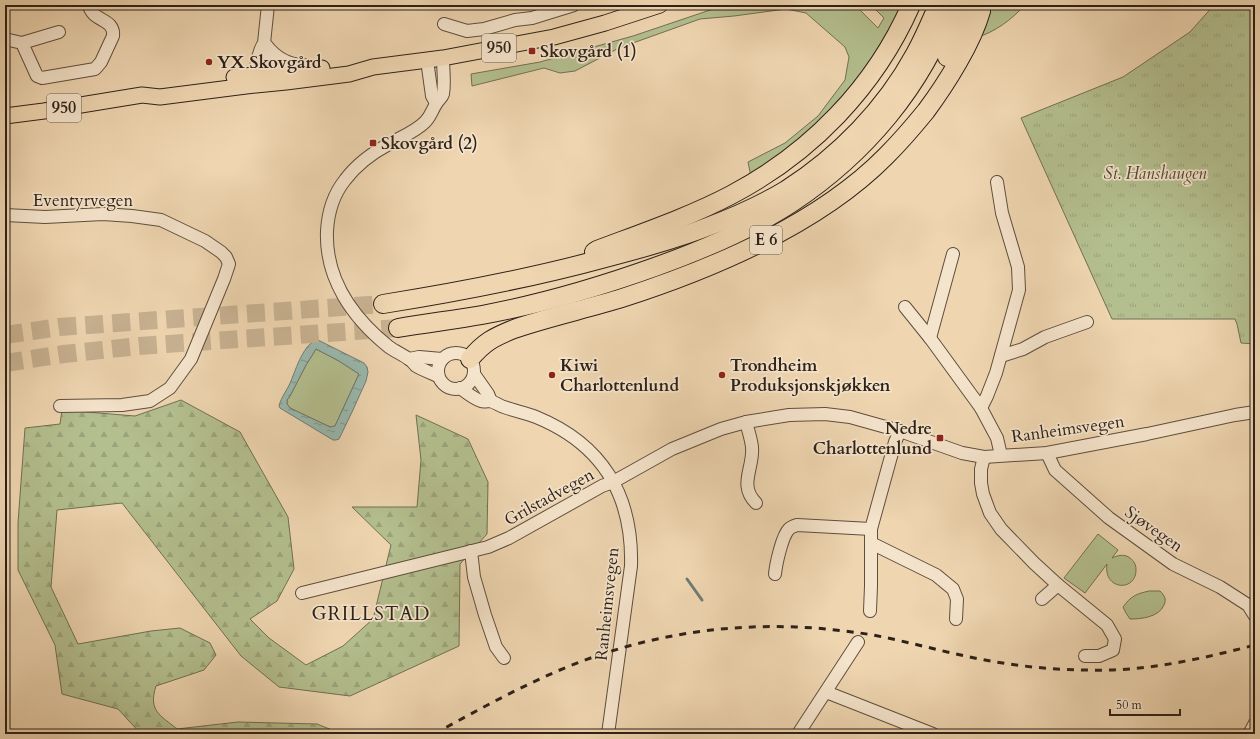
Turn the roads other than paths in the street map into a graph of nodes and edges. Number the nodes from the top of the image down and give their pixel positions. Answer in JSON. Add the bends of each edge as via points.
{"nodes":[{"id":1,"x":89,"y":5,"type":"edge"},
{"id":2,"x":268,"y":5,"type":"edge"},
{"id":3,"x":574,"y":5,"type":"edge"},
{"id":4,"x":660,"y":5,"type":"edge"},
{"id":5,"x":911,"y":5,"type":"edge"},
{"id":6,"x":938,"y":5,"type":"edge"},
{"id":7,"x":952,"y":5,"type":"edge"},
{"id":8,"x":978,"y":7,"type":"edge"},
{"id":9,"x":444,"y":24,"type":"dead end"},
{"id":10,"x":59,"y":32,"type":"dead end"},
{"id":11,"x":5,"y":39,"type":"edge"},
{"id":12,"x":22,"y":43,"type":"junction"},
{"id":13,"x":266,"y":45,"type":"junction"},
{"id":14,"x":443,"y":58,"type":"junction"},
{"id":15,"x":427,"y":60,"type":"junction"},
{"id":16,"x":373,"y":68,"type":"junction"},
{"id":17,"x":313,"y":69,"type":"junction"},
{"id":18,"x":263,"y":77,"type":"junction"},
{"id":19,"x":436,"y":103,"type":"junction"},
{"id":20,"x":5,"y":116,"type":"edge"},
{"id":21,"x":997,"y":182,"type":"dead end"},
{"id":22,"x":5,"y":215,"type":"edge"},
{"id":23,"x":762,"y":220,"type":"junction"},
{"id":24,"x":953,"y":254,"type":"dead end"},
{"id":25,"x":579,"y":266,"type":"junction"},
{"id":26,"x":383,"y":304,"type":"tunnel mouth"},
{"id":27,"x":905,"y":307,"type":"dead end"},
{"id":28,"x":1086,"y":322,"type":"dead end"},
{"id":29,"x":398,"y":328,"type":"tunnel mouth"},
{"id":30,"x":930,"y":338,"type":"junction"},
{"id":31,"x":1001,"y":356,"type":"junction"},
{"id":32,"x":409,"y":359,"type":"junction"},
{"id":33,"x":442,"y":359,"type":"junction"},
{"id":34,"x":472,"y":366,"type":"junction"},
{"id":35,"x":438,"y":376,"type":"junction"},
{"id":36,"x":460,"y":388,"type":"junction"},
{"id":37,"x":491,"y":401,"type":"junction"},
{"id":38,"x":60,"y":406,"type":"dead end"},
{"id":39,"x":981,"y":408,"type":"junction"},
{"id":40,"x":1255,"y":412,"type":"edge"},
{"id":41,"x":746,"y":422,"type":"junction"},
{"id":42,"x":900,"y":431,"type":"junction"},
{"id":43,"x":1047,"y":453,"type":"junction"},
{"id":44,"x":1001,"y":455,"type":"junction"},
{"id":45,"x":984,"y":457,"type":"junction"},
{"id":46,"x":613,"y":482,"type":"junction"},
{"id":47,"x":756,"y":503,"type":"dead end"},
{"id":48,"x":871,"y":529,"type":"junction"},
{"id":49,"x":871,"y":543,"type":"junction"},
{"id":50,"x":471,"y":551,"type":"junction"},
{"id":51,"x":775,"y":574,"type":"dead end"},
{"id":52,"x":1058,"y":585,"type":"junction"},
{"id":53,"x":302,"y":593,"type":"dead end"},
{"id":54,"x":1042,"y":599,"type":"dead end"},
{"id":55,"x":870,"y":612,"type":"dead end"},
{"id":56,"x":1255,"y":616,"type":"edge"},
{"id":57,"x":956,"y":619,"type":"dead end"},
{"id":58,"x":858,"y":642,"type":"dead end"},
{"id":59,"x":1085,"y":656,"type":"dead end"},
{"id":60,"x":504,"y":658,"type":"dead end"},
{"id":61,"x":826,"y":692,"type":"junction"},
{"id":62,"x":1255,"y":723,"type":"edge"},
{"id":63,"x":608,"y":734,"type":"edge"},
{"id":64,"x":798,"y":734,"type":"edge"},
{"id":65,"x":933,"y":734,"type":"edge"},
{"id":66,"x":1249,"y":734,"type":"edge"}],
"edges":[{"from":1,"to":12,"type":"street","via":[[94,14],[113,27],[114,32],[101,62],[95,69],[42,78],[37,76]]},
{"from":2,"to":13,"type":"street"},
{"from":3,"to":9,"type":"street","via":[[484,29],[467,31]]},
{"from":4,"to":14,"type":"main road","number":"950","via":[[554,37]]},
{"from":5,"to":25,"type":"highway","number":"E 6","via":[[884,57],[854,97],[834,120],[794,155],[732,195],[679,219],[597,250]]},
{"from":6,"to":25,"type":"highway","number":"E 6","via":[[902,76],[860,130],[813,171],[785,191],[707,228]]},
{"from":7,"to":23,"type":"highway","number":"E 6","via":[[941,32],[912,86],[882,124],[849,159],[821,182]]},
{"from":8,"to":23,"type":"highway","number":"E 6","via":[[966,31],[956,40],[934,79],[911,112],[879,148],[856,170],[813,202]]},
{"from":8,"to":34,"type":"highway","number":"E 6","via":[[977,26],[946,80],[910,132],[862,178],[833,200],[775,235],[730,256],[643,291],[498,336],[480,347]]},
{"from":10,"to":12,"type":"street"},
{"from":11,"to":12,"type":"street"},
{"from":13,"to":17,"type":"street","via":[[289,64],[305,65]]},
{"from":13,"to":18,"type":"street","via":[[260,47],[257,65]]},
{"from":14,"to":15,"type":"main road","number":"950"},
{"from":14,"to":19,"type":"street","via":[[443,96]]},
{"from":15,"to":16,"type":"main road","number":"950"},
{"from":15,"to":19,"type":"street","via":[[432,96]]},
{"from":16,"to":17,"type":"main road","number":"950","via":[[344,65]]},
{"from":16,"to":18,"type":"main road","number":"950","via":[[344,75],[286,82]]},
{"from":17,"to":18,"type":"main road","number":"950"},
{"from":18,"to":20,"type":"main road","number":"950","via":[[160,97],[142,95]]},
{"from":19,"to":32,"type":"street","via":[[430,117],[420,127],[375,152],[355,168],[340,187],[332,203],[328,226],[329,263],[341,293],[378,337]]},
{"from":21,"to":31,"type":"street","via":[[1002,213],[1018,267],[1019,290]]},
{"from":22,"to":38,"type":"street","name":"Eventyrvegen","via":[[45,218],[103,214],[161,220],[204,241],[221,252],[229,264],[192,359],[170,388],[150,400],[122,405]]},
{"from":23,"to":29,"type":"highway","number":"E 6","via":[[671,261],[572,294],[482,314]]},
{"from":24,"to":30,"type":"street"},
{"from":25,"to":26,"type":"highway","number":"E 6"},
{"from":27,"to":30,"type":"street"},
{"from":28,"to":31,"type":"street"},
{"from":30,"to":39,"type":"street"},
{"from":31,"to":39,"type":"street","via":[[988,396]]},
{"from":32,"to":33,"type":"street"},
{"from":32,"to":35,"type":"street","via":[[415,365]]},
{"from":33,"to":34,"type":"street","via":[[451,353],[464,354]]},
{"from":33,"to":35,"type":"street"},
{"from":34,"to":36,"type":"street","via":[[469,383]]},
{"from":34,"to":37,"type":"street"},
{"from":35,"to":36,"type":"street","via":[[445,386],[451,389]]},
{"from":36,"to":37,"type":"street","name":"Grilstadvegen","via":[[481,401]]},
{"from":37,"to":46,"type":"street","name":"Grilstadvegen","via":[[561,428],[598,458]]},
{"from":39,"to":44,"type":"street","via":[[997,438]]},
{"from":40,"to":43,"type":"street","name":"Ranheimsvegen"},
{"from":41,"to":42,"type":"street","name":"Ranheimsvegen","via":[[789,414],[825,414],[850,417]]},
{"from":41,"to":46,"type":"street","name":"Ranheimsvegen","via":[[672,449]]},
{"from":41,"to":47,"type":"street","via":[[752,448],[747,488],[750,497]]},
{"from":42,"to":45,"type":"street","name":"Ranheimsvegen","via":[[962,453]]},
{"from":42,"to":48,"type":"street"},
{"from":43,"to":44,"type":"street","name":"Ranheimsvegen"},
{"from":43,"to":56,"type":"street","name":"Sjøvegen","via":[[1055,470],[1109,518],[1173,564],[1220,587],[1248,605]]},
{"from":44,"to":45,"type":"street","name":"Ranheimsvegen"},
{"from":45,"to":52,"type":"street","via":[[981,482],[990,513],[1001,529]]},
{"from":46,"to":50,"type":"street","name":"Grilstadvegen","via":[[509,538]]},
{"from":46,"to":63,"type":"street","name":"Ranheimsvegen","via":[[625,510],[631,552]]},
{"from":48,"to":49,"type":"street"},
{"from":48,"to":51,"type":"street","via":[[797,524],[786,533]]},
{"from":49,"to":55,"type":"street"},
{"from":49,"to":57,"type":"street","via":[[936,575],[953,589],[957,599]]},
{"from":50,"to":53,"type":"street","name":"Grilstadvegen"},
{"from":50,"to":60,"type":"street","via":[[474,577],[485,615],[496,647]]},
{"from":52,"to":54,"type":"street"},
{"from":52,"to":59,"type":"street","via":[[1107,625],[1115,639],[1113,650],[1098,656]]},
{"from":58,"to":61,"type":"street"},
{"from":61,"to":64,"type":"street"},
{"from":61,"to":65,"type":"street"},
{"from":62,"to":66,"type":"street"}]}
